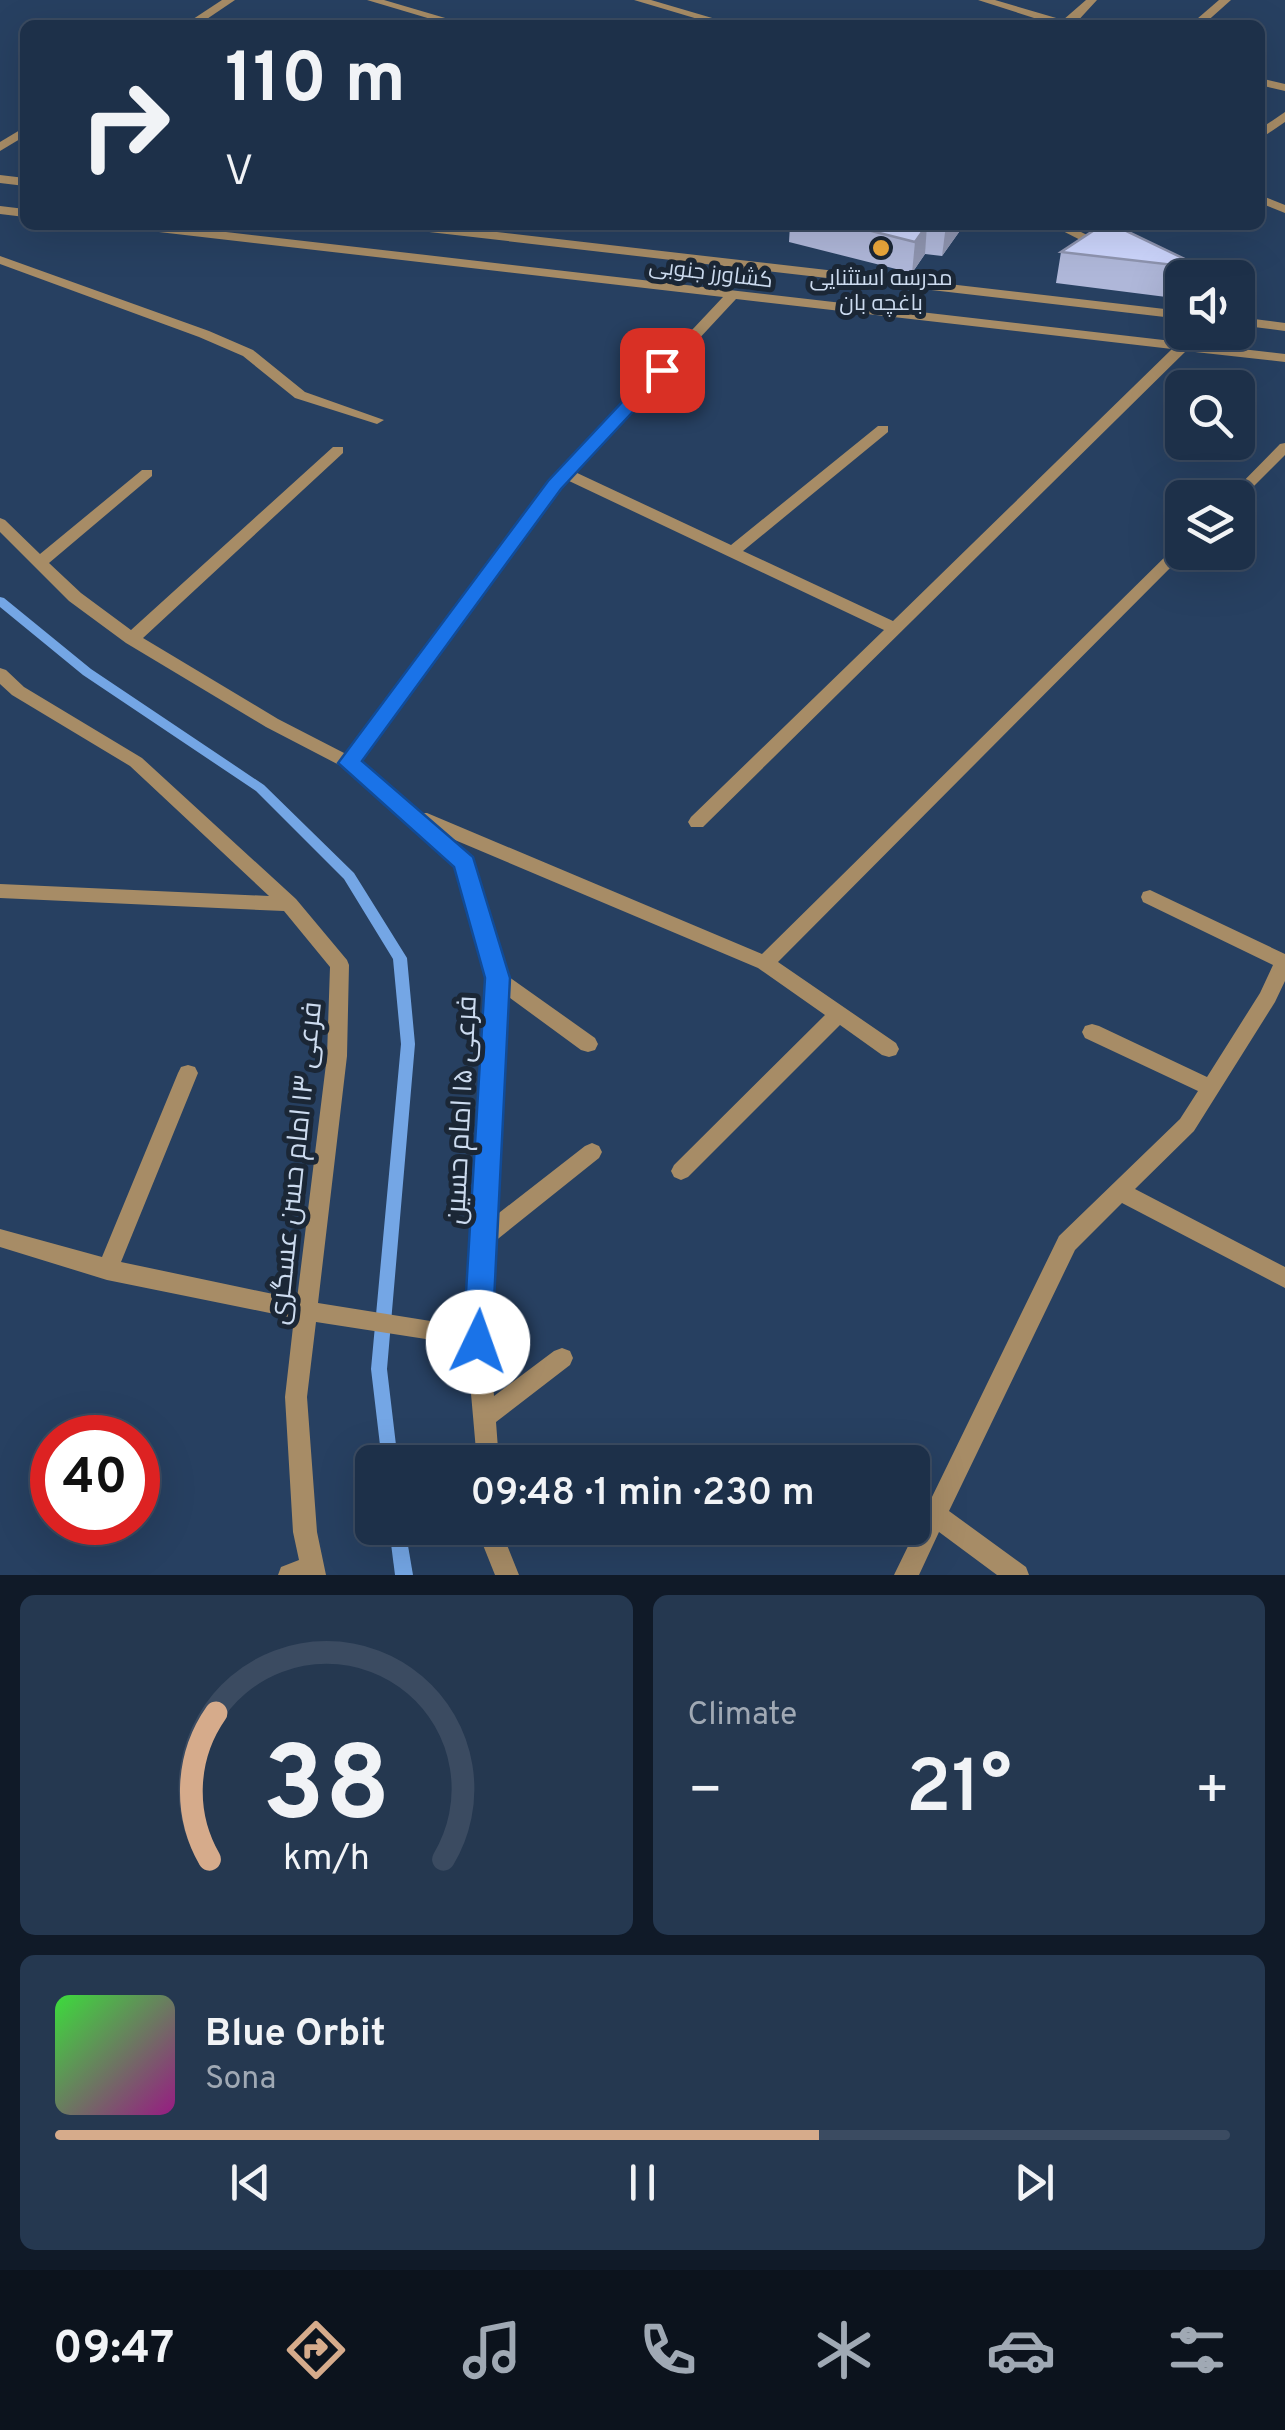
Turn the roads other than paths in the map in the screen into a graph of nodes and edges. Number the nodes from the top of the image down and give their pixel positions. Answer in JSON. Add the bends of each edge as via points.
{"nodes":[{"id":1,"x":230,"y":0,"type":"edge"},
{"id":2,"x":372,"y":0,"type":"edge"},
{"id":3,"x":638,"y":0,"type":"edge"},
{"id":4,"x":983,"y":0,"type":"edge"},
{"id":5,"x":1092,"y":0,"type":"edge"},
{"id":6,"x":1226,"y":0,"type":"edge"},
{"id":7,"x":199,"y":20,"type":"edge"},
{"id":8,"x":445,"y":20,"type":"edge"},
{"id":9,"x":712,"y":20,"type":"edge"},
{"id":10,"x":1050,"y":20,"type":"edge"},
{"id":11,"x":1072,"y":20,"type":"edge"},
{"id":12,"x":1202,"y":20,"type":"edge"},
{"id":13,"x":1285,"y":116,"type":"edge"},
{"id":14,"x":1265,"y":131,"type":"edge"},
{"id":15,"x":177,"y":230,"type":"edge"},
{"id":16,"x":447,"y":230,"type":"edge"},
{"id":17,"x":1068,"y":230,"type":"edge"},
{"id":18,"x":1111,"y":250,"type":"edge"},
{"id":19,"x":0,"y":260,"type":"edge"},
{"id":20,"x":954,"y":288,"type":"junction"},
{"id":21,"x":734,"y":294,"type":"junction"},
{"id":22,"x":1165,"y":313,"type":"edge"},
{"id":23,"x":1255,"y":315,"type":"edge"},
{"id":24,"x":954,"y":320,"type":"junction"},
{"id":25,"x":1255,"y":323,"type":"edge"},
{"id":26,"x":1280,"y":326,"type":"edge"},
{"id":27,"x":1165,"y":344,"type":"edge"},
{"id":28,"x":1179,"y":350,"type":"edge"},
{"id":29,"x":1217,"y":350,"type":"edge"},
{"id":30,"x":1285,"y":358,"type":"edge"},
{"id":31,"x":376,"y":420,"type":"dead end"},
{"id":32,"x":883,"y":429,"type":"dead end"},
{"id":33,"x":1285,"y":447,"type":"edge"},
{"id":34,"x":338,"y":450,"type":"dead end"},
{"id":35,"x":147,"y":472,"type":"dead end"},
{"id":36,"x":566,"y":472,"type":"junction"},
{"id":37,"x":1252,"y":480,"type":"edge"},
{"id":38,"x":0,"y":523,"type":"edge"},
{"id":39,"x":732,"y":552,"type":"junction"},
{"id":40,"x":39,"y":563,"type":"junction"},
{"id":41,"x":1165,"y":565,"type":"edge"},
{"id":42,"x":896,"y":629,"type":"junction"},
{"id":43,"x":132,"y":639,"type":"junction"},
{"id":44,"x":0,"y":674,"type":"edge"},
{"id":45,"x":349,"y":763,"type":"junction"},
{"id":46,"x":403,"y":810,"type":"junction"},
{"id":47,"x":697,"y":822,"type":"dead end"},
{"id":48,"x":0,"y":891,"type":"edge"},
{"id":49,"x":1150,"y":896,"type":"dead end"},
{"id":50,"x":289,"y":904,"type":"junction"},
{"id":51,"x":1285,"y":961,"type":"edge"},
{"id":52,"x":765,"y":963,"type":"junction"},
{"id":53,"x":497,"y":978,"type":"junction"},
{"id":54,"x":839,"y":1014,"type":"junction"},
{"id":55,"x":1092,"y":1032,"type":"dead end"},
{"id":56,"x":588,"y":1044,"type":"dead end"},
{"id":57,"x":889,"y":1049,"type":"dead end"},
{"id":58,"x":188,"y":1073,"type":"dead end"},
{"id":59,"x":1211,"y":1088,"type":"junction"},
{"id":60,"x":592,"y":1152,"type":"dead end"},
{"id":61,"x":681,"y":1171,"type":"dead end"},
{"id":62,"x":1121,"y":1192,"type":"junction"},
{"id":63,"x":0,"y":1238,"type":"edge"},
{"id":64,"x":484,"y":1238,"type":"junction"},
{"id":65,"x":107,"y":1270,"type":"junction"},
{"id":66,"x":1285,"y":1278,"type":"edge"},
{"id":67,"x":307,"y":1313,"type":"junction"},
{"id":68,"x":468,"y":1338,"type":"junction"},
{"id":69,"x":562,"y":1358,"type":"dead end"},
{"id":70,"x":484,"y":1417,"type":"junction"},
{"id":71,"x":486,"y":1445,"type":"edge"},
{"id":72,"x":934,"y":1515,"type":"junction"},
{"id":73,"x":495,"y":1545,"type":"edge"},
{"id":74,"x":306,"y":1572,"type":"edge"},
{"id":75,"x":507,"y":1575,"type":"edge"},
{"id":76,"x":906,"y":1575,"type":"edge"},
{"id":77,"x":1017,"y":1575,"type":"edge"}],
"edges":[{"from":1,"to":7,"type":"street"},
{"from":2,"to":8,"type":"street"},
{"from":3,"to":9,"type":"street"},
{"from":4,"to":10,"type":"street"},
{"from":5,"to":11,"type":"street"},
{"from":6,"to":12,"type":"street"},
{"from":13,"to":14,"type":"street"},
{"from":15,"to":21,"type":"street","name":"کشاورز جنوبی"},
{"from":16,"to":20,"type":"street","name":"کشاورز جنوبی"},
{"from":17,"to":18,"type":"street"},
{"from":19,"to":31,"type":"street","via":[[204,334],[248,353],[300,395]]},
{"from":20,"to":22,"type":"street","name":"کشاورز جنوبی"},
{"from":20,"to":24,"type":"street"},
{"from":21,"to":24,"type":"street","name":"کشاورز جنوبی"},
{"from":21,"to":36,"type":"street"},
{"from":23,"to":26,"type":"street"},
{"from":24,"to":27,"type":"street","name":"کشاورز جنوبی"},
{"from":25,"to":26,"type":"street"},
{"from":28,"to":42,"type":"street"},
{"from":29,"to":30,"type":"street","name":"کشاورز جنوبی"},
{"from":32,"to":39,"type":"street"},
{"from":33,"to":37,"type":"street"},
{"from":34,"to":43,"type":"street"},
{"from":35,"to":40,"type":"street"},
{"from":36,"to":39,"type":"street"},
{"from":36,"to":45,"type":"street"},
{"from":38,"to":40,"type":"street","name":"فرعی ۱۵ امام حسین"},
{"from":39,"to":42,"type":"street"},
{"from":40,"to":43,"type":"street","name":"فرعی ۱۵ امام حسین"},
{"from":41,"to":52,"type":"street"},
{"from":42,"to":47,"type":"street"},
{"from":43,"to":45,"type":"street","name":"فرعی ۱۵ امام حسین"},
{"from":44,"to":50,"type":"street","name":"فرعی ۱۳ امام حسن عسگری","via":[[136,762]]},
{"from":45,"to":46,"type":"street","name":"فرعی ۱۵ امام حسین"},
{"from":46,"to":52,"type":"street"},
{"from":46,"to":53,"type":"street","name":"فرعی ۱۵ امام حسین","via":[[464,863]]},
{"from":48,"to":50,"type":"street"},
{"from":49,"to":51,"type":"street"},
{"from":50,"to":67,"type":"street","name":"فرعی ۱۳ امام حسن عسگری","via":[[340,965],[338,1056]]},
{"from":51,"to":59,"type":"street"},
{"from":52,"to":54,"type":"street"},
{"from":53,"to":56,"type":"street"},
{"from":53,"to":64,"type":"street","name":"فرعی ۱۵ امام حسین"},
{"from":54,"to":57,"type":"street"},
{"from":54,"to":61,"type":"street"},
{"from":55,"to":59,"type":"street"},
{"from":58,"to":65,"type":"street"},
{"from":59,"to":62,"type":"street","via":[[1187,1126]]},
{"from":60,"to":64,"type":"street"},
{"from":62,"to":66,"type":"street"},
{"from":62,"to":72,"type":"street","via":[[1067,1242]]},
{"from":63,"to":65,"type":"street"},
{"from":64,"to":68,"type":"street","name":"فرعی ۱۵ امام حسین"},
{"from":65,"to":67,"type":"street"},
{"from":67,"to":68,"type":"street"},
{"from":67,"to":74,"type":"street","name":"فرعی ۱۳ امام حسن عسگری","via":[[296,1398]]},
{"from":68,"to":70,"type":"street","name":"فرعی ۱۵ امام حسین"},
{"from":69,"to":70,"type":"street"},
{"from":70,"to":71,"type":"street","name":"فرعی ۱۵ امام حسین"},
{"from":72,"to":76,"type":"street"},
{"from":72,"to":77,"type":"street"},
{"from":73,"to":75,"type":"street"}]}
